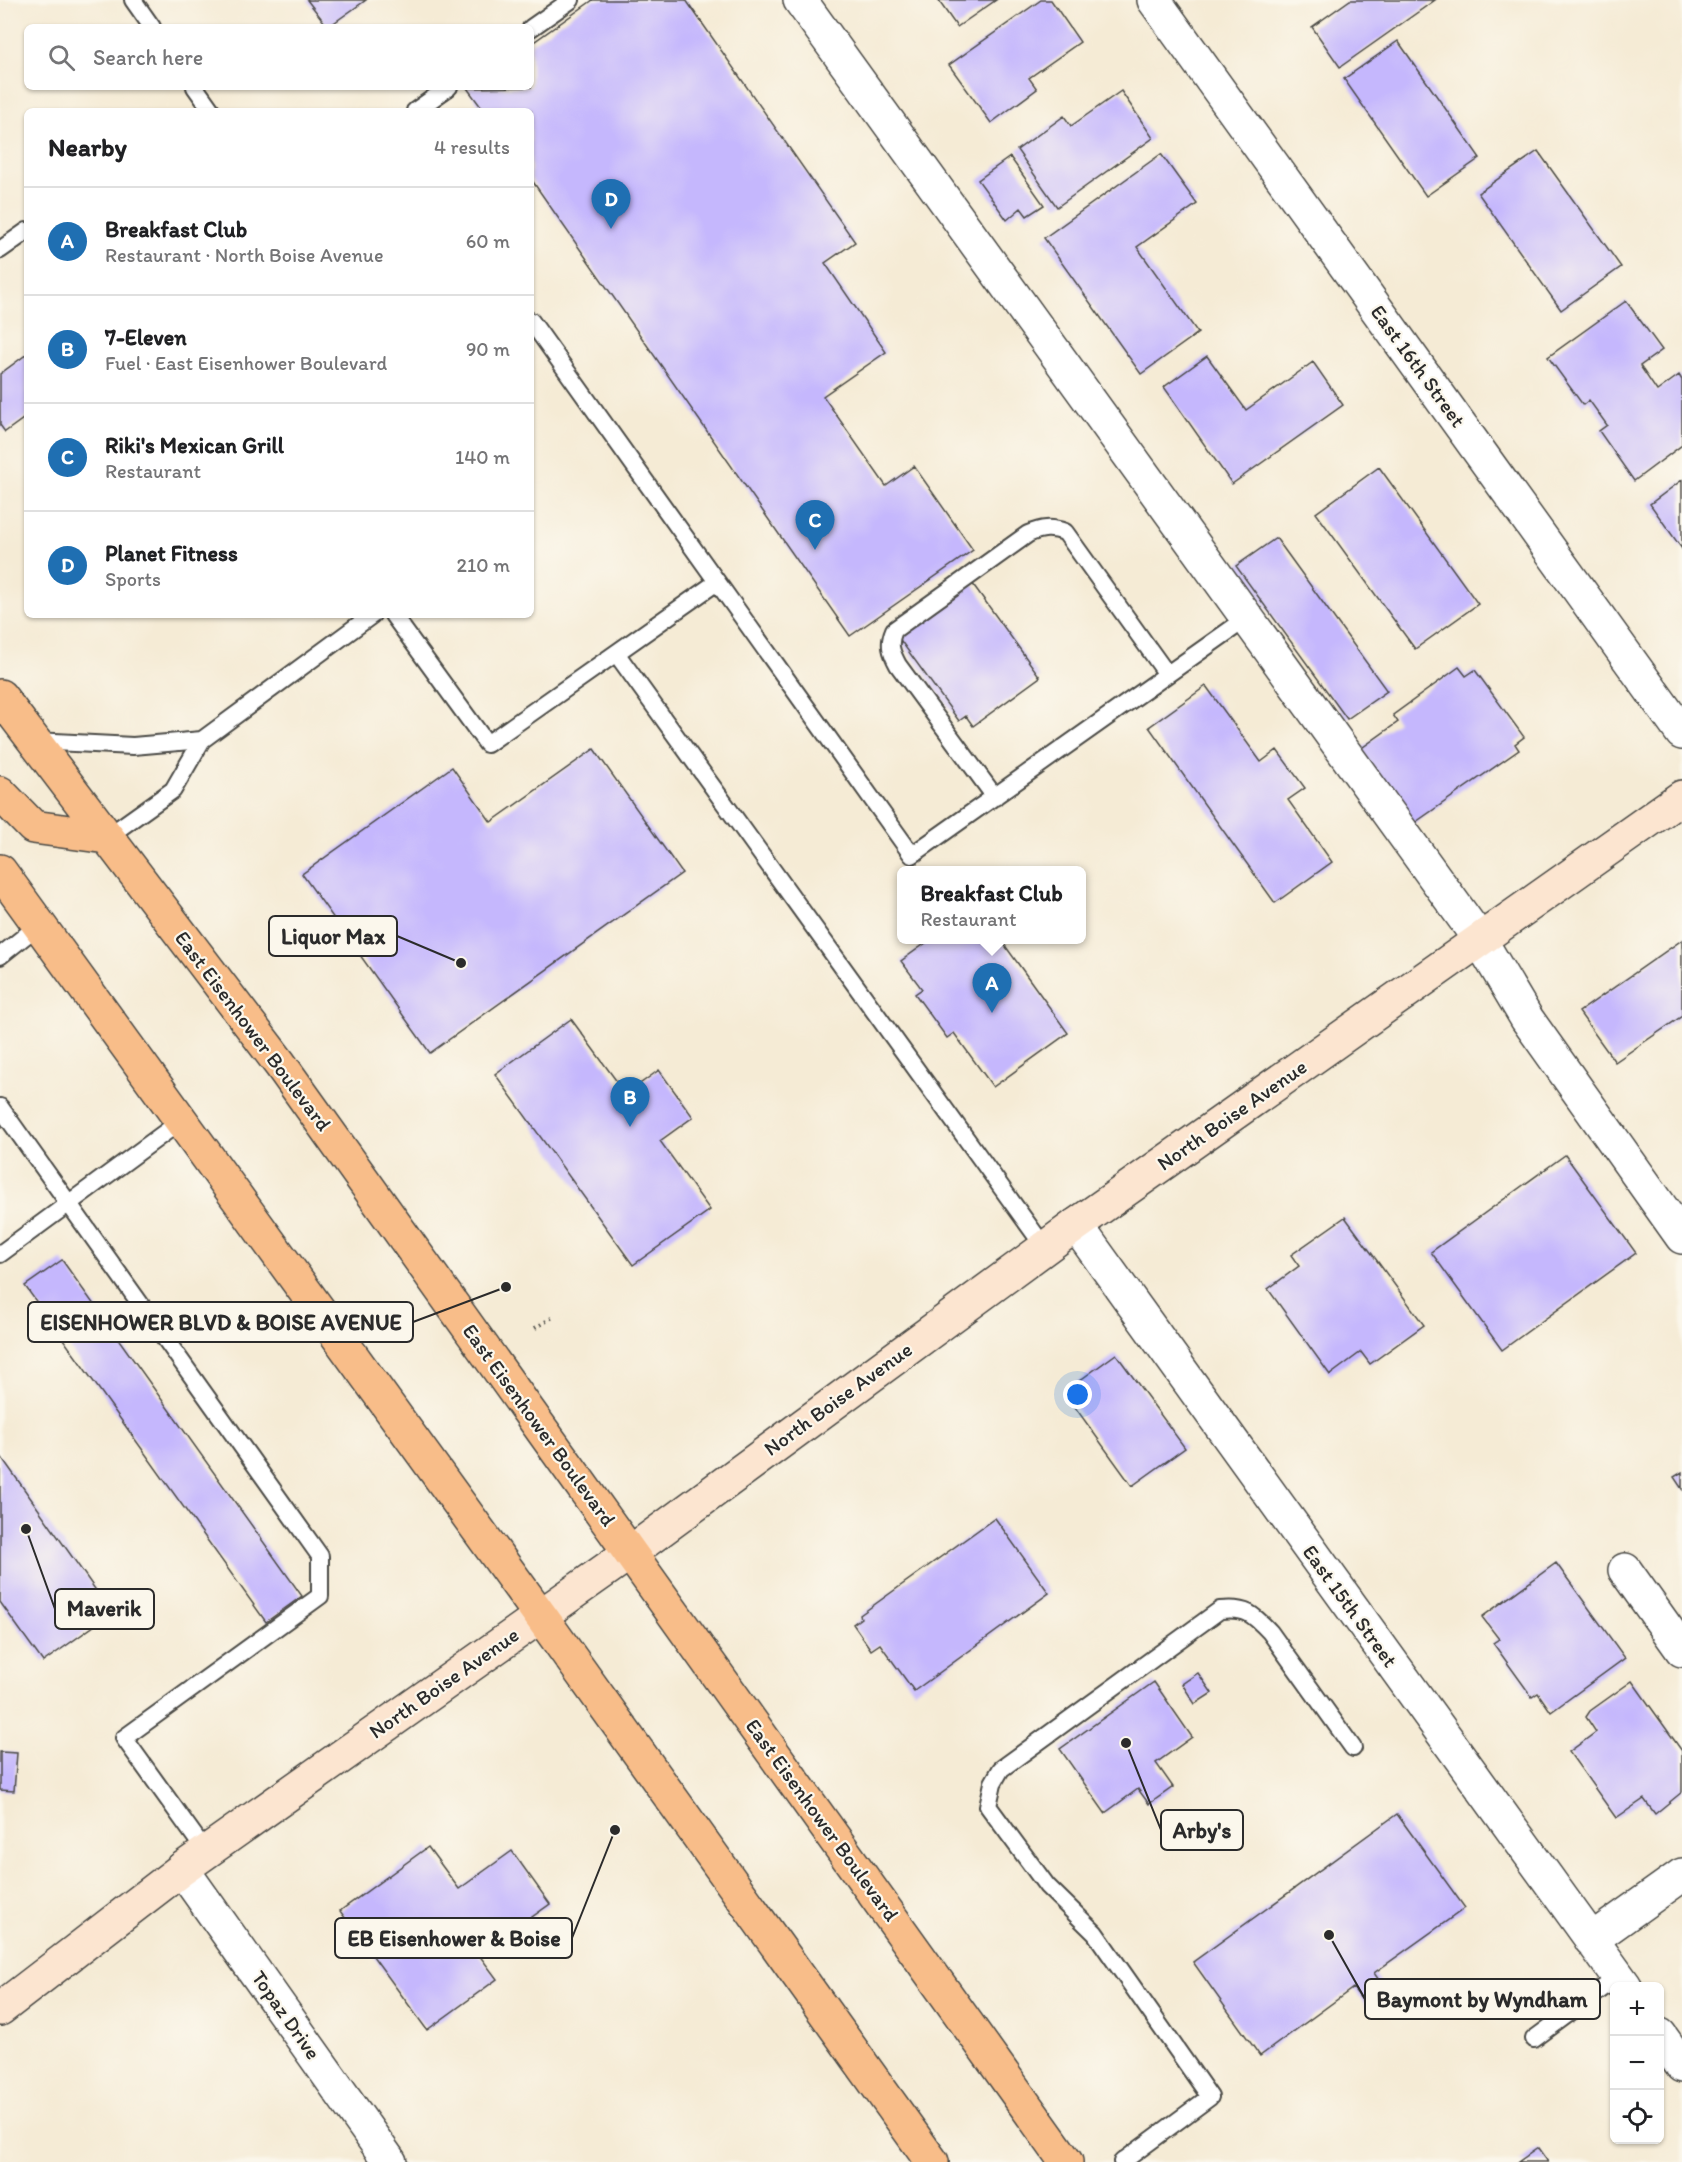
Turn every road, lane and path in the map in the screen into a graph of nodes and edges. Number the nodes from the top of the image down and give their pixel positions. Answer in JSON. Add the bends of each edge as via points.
{"nodes":[{"id":1,"x":133,"y":0,"type":"edge"},
{"id":2,"x":571,"y":0,"type":"edge"},
{"id":3,"x":800,"y":0,"type":"edge"},
{"id":4,"x":1154,"y":0,"type":"edge"},
{"id":5,"x":150,"y":24,"type":"edge"},
{"id":6,"x":534,"y":26,"type":"edge"},
{"id":7,"x":196,"y":90,"type":"edge"},
{"id":8,"x":445,"y":90,"type":"edge"},
{"id":9,"x":206,"y":108,"type":"edge"},
{"id":10,"x":419,"y":108,"type":"edge"},
{"id":11,"x":24,"y":233,"type":"edge"},
{"id":12,"x":0,"y":250,"type":"edge"},
{"id":13,"x":534,"y":325,"type":"edge"},
{"id":14,"x":717,"y":582,"type":"junction"},
{"id":15,"x":368,"y":618,"type":"edge"},
{"id":16,"x":395,"y":618,"type":"edge"},
{"id":17,"x":1247,"y":618,"type":"junction"},
{"id":18,"x":616,"y":653,"type":"junction"},
{"id":19,"x":1167,"y":674,"type":"junction"},
{"id":20,"x":0,"y":696,"type":"edge"},
{"id":21,"x":1682,"y":733,"type":"edge"},
{"id":22,"x":202,"y":740,"type":"junction"},
{"id":23,"x":34,"y":741,"type":"junction"},
{"id":24,"x":0,"y":794,"type":"edge"},
{"id":25,"x":994,"y":797,"type":"junction"},
{"id":26,"x":1682,"y":797,"type":"edge"},
{"id":27,"x":107,"y":837,"type":"junction"},
{"id":28,"x":0,"y":872,"type":"edge"},
{"id":29,"x":39,"y":925,"type":"junction"},
{"id":30,"x":1480,"y":940,"type":"junction"},
{"id":31,"x":0,"y":956,"type":"edge"},
{"id":32,"x":0,"y":1107,"type":"edge"},
{"id":33,"x":182,"y":1120,"type":"junction"},
{"id":34,"x":70,"y":1203,"type":"junction"},
{"id":35,"x":1076,"y":1225,"type":"junction"},
{"id":36,"x":1682,"y":1237,"type":"edge"},
{"id":37,"x":1045,"y":1248,"type":"junction"},
{"id":38,"x":0,"y":1254,"type":"edge"},
{"id":39,"x":554,"y":1317,"type":"dead end"},
{"id":40,"x":536,"y":1328,"type":"dead end"},
{"id":41,"x":631,"y":1552,"type":"junction"},
{"id":42,"x":1625,"y":1570,"type":"dead end"},
{"id":43,"x":540,"y":1615,"type":"junction"},
{"id":44,"x":1682,"y":1650,"type":"edge"},
{"id":45,"x":1353,"y":1748,"type":"dead end"},
{"id":46,"x":194,"y":1860,"type":"junction"},
{"id":47,"x":1682,"y":1875,"type":"edge"},
{"id":48,"x":1591,"y":1940,"type":"junction"},
{"id":49,"x":1622,"y":1982,"type":"edge"},
{"id":50,"x":1610,"y":1990,"type":"edge"},
{"id":51,"x":0,"y":2009,"type":"edge"},
{"id":52,"x":1660,"y":2036,"type":"edge"},
{"id":53,"x":1534,"y":2039,"type":"dead end"},
{"id":54,"x":1682,"y":2066,"type":"edge"},
{"id":55,"x":390,"y":2162,"type":"edge"},
{"id":56,"x":932,"y":2162,"type":"edge"},
{"id":57,"x":1066,"y":2162,"type":"edge"},
{"id":58,"x":1122,"y":2162,"type":"edge"}],
"edges":[{"from":1,"to":5,"type":"lane"},
{"from":2,"to":6,"type":"lane"},
{"from":3,"to":17,"type":"street"},
{"from":4,"to":21,"type":"street","name":"East 16th Street"},
{"from":7,"to":9,"type":"lane"},
{"from":8,"to":10,"type":"lane"},
{"from":11,"to":12,"type":"lane"},
{"from":13,"to":14,"type":"lane"},
{"from":14,"to":18,"type":"lane"},
{"from":14,"to":25,"type":"lane","via":[[912,855]]},
{"from":15,"to":22,"type":"lane"},
{"from":16,"to":18,"type":"lane","via":[[487,744]]},
{"from":17,"to":19,"type":"lane"},
{"from":17,"to":30,"type":"street"},
{"from":18,"to":37,"type":"lane"},
{"from":19,"to":25,"type":"lane"},
{"from":19,"to":25,"type":"lane","via":[[1065,532],[1047,528],[1028,534],[894,630],[889,641],[898,665]]},
{"from":20,"to":23,"type":"highway","name":"East Eisenhower Boulevard"},
{"from":22,"to":23,"type":"lane","via":[[134,746]]},
{"from":22,"to":27,"type":"lane","via":[[173,790]]},
{"from":23,"to":27,"type":"highway","name":"East Eisenhower Boulevard"},
{"from":24,"to":27,"type":"highway","via":[[33,827]]},
{"from":26,"to":30,"type":"street","name":"North Boise Avenue"},
{"from":27,"to":41,"type":"highway","name":"East Eisenhower Boulevard","via":[[279,1064]]},
{"from":28,"to":29,"type":"highway"},
{"from":29,"to":31,"type":"lane"},
{"from":29,"to":33,"type":"highway"},
{"from":30,"to":35,"type":"street","name":"North Boise Avenue"},
{"from":30,"to":36,"type":"street","via":[[1527,1019]]},
{"from":32,"to":34,"type":"lane"},
{"from":33,"to":34,"type":"lane"},
{"from":33,"to":43,"type":"highway"},
{"from":34,"to":38,"type":"lane"},
{"from":34,"to":46,"type":"lane","via":[[320,1556],[320,1596],[124,1738]]},
{"from":35,"to":37,"type":"street","name":"North Boise Avenue"},
{"from":35,"to":48,"type":"street","name":"East 15th Street"},
{"from":37,"to":41,"type":"street","name":"North Boise Avenue"},
{"from":39,"to":40,"type":"path"},
{"from":41,"to":43,"type":"street","name":"North Boise Avenue"},
{"from":41,"to":57,"type":"highway","name":"East Eisenhower Boulevard"},
{"from":42,"to":44,"type":"street"},
{"from":43,"to":46,"type":"street","name":"North Boise Avenue"},
{"from":43,"to":56,"type":"highway"},
{"from":45,"to":58,"type":"lane","via":[[1270,1632],[1255,1616],[1239,1608],[1220,1610],[1001,1769],[988,1806],[1047,1886],[1095,1933],[1210,2097]]},
{"from":46,"to":51,"type":"street","name":"North Boise Avenue"},
{"from":46,"to":55,"type":"street","name":"Topaz Drive"},
{"from":47,"to":48,"type":"street"},
{"from":48,"to":49,"type":"street","name":"East 15th Street"},
{"from":50,"to":53,"type":"lane"},
{"from":52,"to":54,"type":"street"}]}
